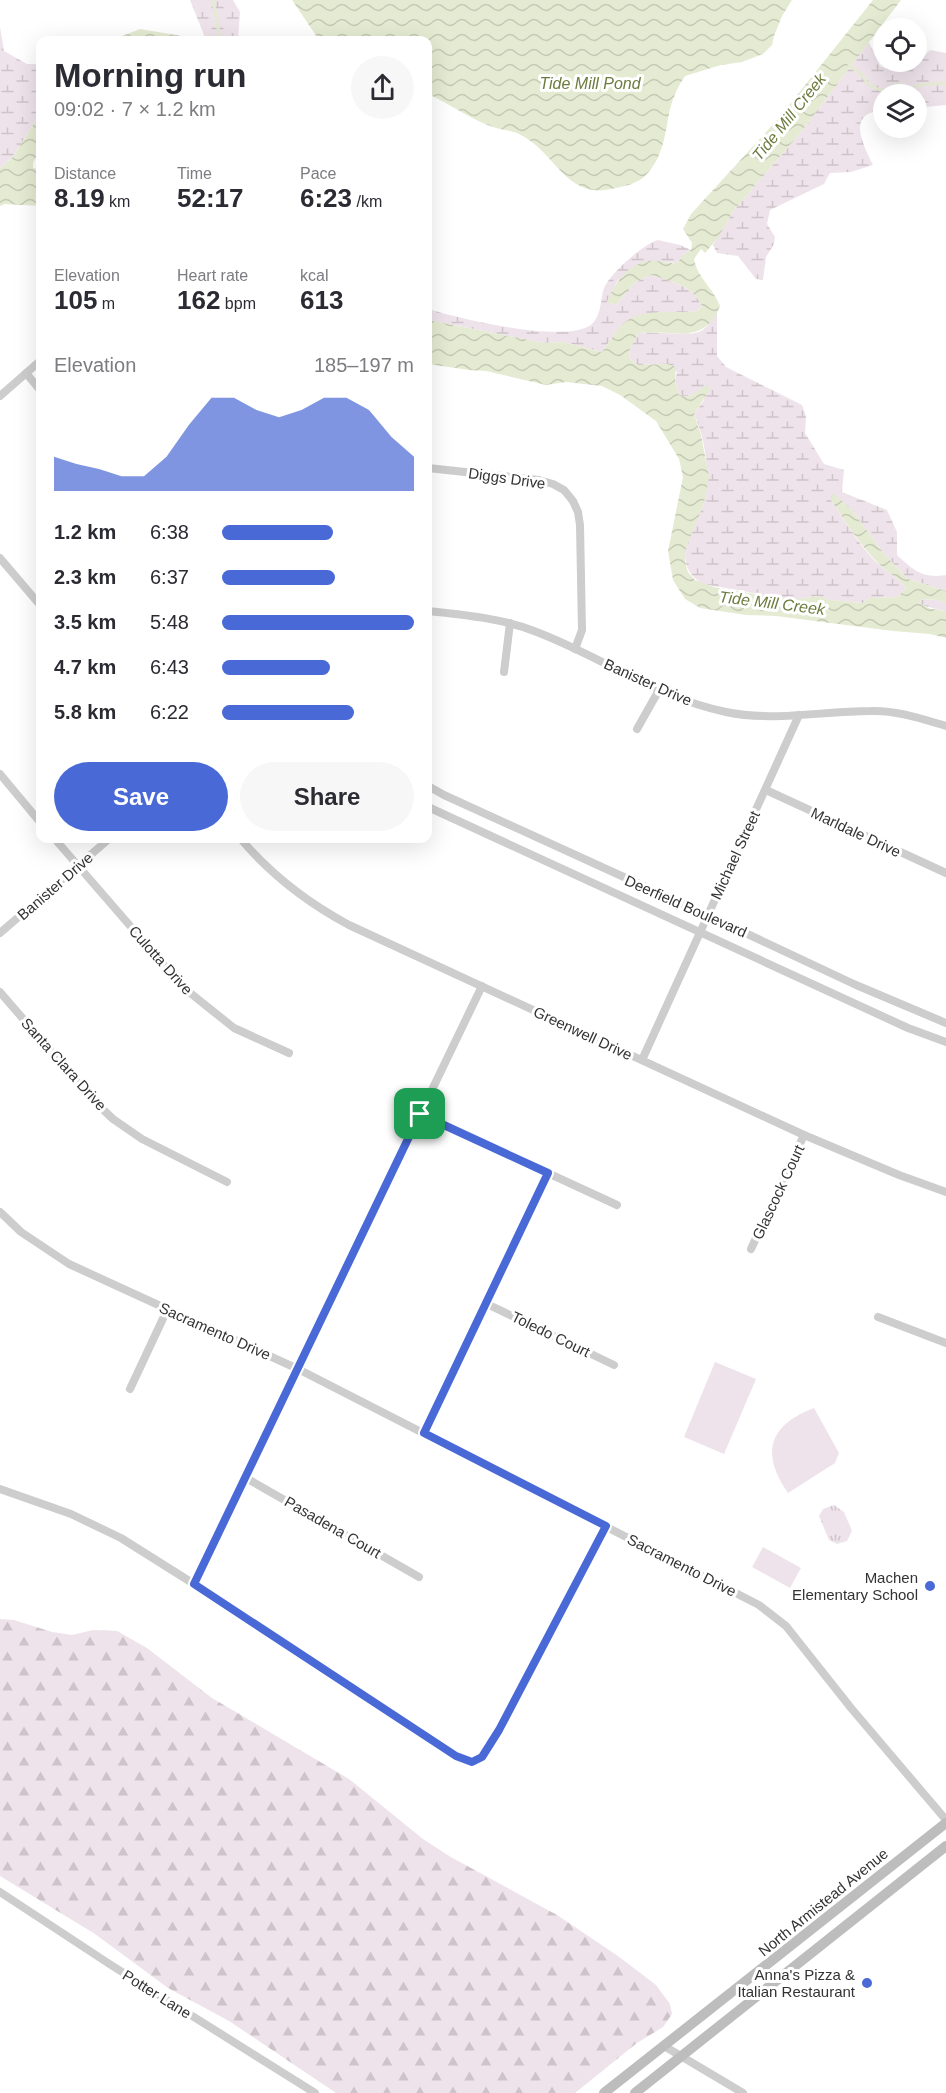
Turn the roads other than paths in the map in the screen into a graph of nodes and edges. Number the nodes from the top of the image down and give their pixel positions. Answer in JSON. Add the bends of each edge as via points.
{"nodes":[{"id":1,"x":36,"y":364,"type":"edge"},
{"id":2,"x":26,"y":373,"type":"junction"},
{"id":3,"x":36,"y":385,"type":"edge"},
{"id":4,"x":0,"y":396,"type":"edge"},
{"id":5,"x":432,"y":468,"type":"edge"},
{"id":6,"x":0,"y":558,"type":"edge"},
{"id":7,"x":36,"y":600,"type":"edge"},
{"id":8,"x":432,"y":612,"type":"edge"},
{"id":9,"x":510,"y":623,"type":"junction"},
{"id":10,"x":575,"y":649,"type":"junction"},
{"id":11,"x":504,"y":672,"type":"dead end"},
{"id":12,"x":659,"y":690,"type":"junction"},
{"id":13,"x":799,"y":715,"type":"junction"},
{"id":14,"x":946,"y":726,"type":"edge"},
{"id":15,"x":637,"y":729,"type":"dead end"},
{"id":16,"x":0,"y":774,"type":"edge"},
{"id":17,"x":432,"y":788,"type":"edge"},
{"id":18,"x":766,"y":790,"type":"junction"},
{"id":19,"x":432,"y":809,"type":"edge"},
{"id":20,"x":36,"y":817,"type":"edge"},
{"id":21,"x":58,"y":843,"type":"edge"},
{"id":22,"x":104,"y":843,"type":"edge"},
{"id":23,"x":245,"y":843,"type":"edge"},
{"id":24,"x":78,"y":866,"type":"junction"},
{"id":25,"x":946,"y":873,"type":"edge"},
{"id":26,"x":707,"y":915,"type":"junction"},
{"id":27,"x":699,"y":932,"type":"junction"},
{"id":28,"x":0,"y":933,"type":"edge"},
{"id":29,"x":482,"y":986,"type":"junction"},
{"id":30,"x":0,"y":992,"type":"edge"},
{"id":31,"x":946,"y":1023,"type":"edge"},
{"id":32,"x":946,"y":1042,"type":"edge"},
{"id":33,"x":289,"y":1053,"type":"dead end"},
{"id":34,"x":642,"y":1060,"type":"junction"},
{"id":35,"x":420,"y":1114,"type":"junction"},
{"id":36,"x":804,"y":1135,"type":"junction"},
{"id":37,"x":548,"y":1173,"type":"junction"},
{"id":38,"x":227,"y":1182,"type":"dead end"},
{"id":39,"x":946,"y":1192,"type":"edge"},
{"id":40,"x":617,"y":1205,"type":"dead end"},
{"id":41,"x":0,"y":1212,"type":"edge"},
{"id":42,"x":751,"y":1248,"type":"dead end"},
{"id":43,"x":487,"y":1304,"type":"junction"},
{"id":44,"x":167,"y":1310,"type":"junction"},
{"id":45,"x":878,"y":1317,"type":"dead end"},
{"id":46,"x":946,"y":1343,"type":"edge"},
{"id":47,"x":615,"y":1365,"type":"dead end"},
{"id":48,"x":298,"y":1369,"type":"junction"},
{"id":49,"x":130,"y":1389,"type":"dead end"},
{"id":50,"x":424,"y":1433,"type":"junction"},
{"id":51,"x":246,"y":1478,"type":"junction"},
{"id":52,"x":0,"y":1489,"type":"edge"},
{"id":53,"x":606,"y":1526,"type":"junction"},
{"id":54,"x":420,"y":1577,"type":"dead end"},
{"id":55,"x":194,"y":1584,"type":"junction"},
{"id":56,"x":946,"y":1821,"type":"edge"},
{"id":57,"x":946,"y":1846,"type":"edge"},
{"id":58,"x":0,"y":1892,"type":"edge"},
{"id":59,"x":664,"y":2046,"type":"junction"},
{"id":60,"x":681,"y":2056,"type":"junction"},
{"id":61,"x":315,"y":2093,"type":"edge"},
{"id":62,"x":604,"y":2093,"type":"edge"},
{"id":63,"x":635,"y":2093,"type":"edge"},
{"id":64,"x":743,"y":2093,"type":"edge"}],
"edges":[{"from":1,"to":2,"type":"street"},
{"from":2,"to":3,"type":"street"},
{"from":2,"to":4,"type":"street"},
{"from":5,"to":10,"type":"street","name":"Diggs Drive","via":[[539,480],[564,490],[573,501],[580,525],[582,630]]},
{"from":6,"to":7,"type":"street"},
{"from":8,"to":9,"type":"street","name":"Banister Drive"},
{"from":9,"to":10,"type":"street","name":"Banister Drive"},
{"from":9,"to":11,"type":"street"},
{"from":10,"to":12,"type":"street","name":"Banister Drive"},
{"from":12,"to":13,"type":"street","name":"Banister Drive","via":[[726,712],[755,717]]},
{"from":12,"to":15,"type":"street"},
{"from":13,"to":14,"type":"street","name":"Banister Drive","via":[[873,711]]},
{"from":13,"to":18,"type":"street","name":"Michael Street"},
{"from":16,"to":20,"type":"street"},
{"from":17,"to":26,"type":"street","name":"Deerfield Boulevard"},
{"from":18,"to":25,"type":"street","name":"Marldale Drive"},
{"from":18,"to":26,"type":"street","name":"Michael Street"},
{"from":19,"to":27,"type":"street","name":"Deerfield Boulevard"},
{"from":21,"to":24,"type":"street","name":"Culotta Drive"},
{"from":22,"to":24,"type":"street","name":"Banister Drive"},
{"from":23,"to":29,"type":"street","name":"Greenwell Drive","via":[[277,877],[323,911]]},
{"from":24,"to":28,"type":"street","name":"Banister Drive"},
{"from":24,"to":33,"type":"street","name":"Culotta Drive","via":[[184,988],[234,1028]]},
{"from":26,"to":27,"type":"street","name":"Michael Street"},
{"from":26,"to":31,"type":"street","name":"Deerfield Boulevard"},
{"from":27,"to":32,"type":"street","name":"Deerfield Boulevard"},
{"from":27,"to":34,"type":"street","name":"Michael Street"},
{"from":29,"to":34,"type":"street","name":"Greenwell Drive"},
{"from":29,"to":35,"type":"street"},
{"from":30,"to":38,"type":"street","name":"Santa Clara Drive","via":[[113,1119],[142,1139]]},
{"from":34,"to":36,"type":"street","name":"Greenwell Drive"},
{"from":35,"to":37,"type":"street"},
{"from":35,"to":48,"type":"street"},
{"from":36,"to":39,"type":"street","name":"Greenwell Drive"},
{"from":36,"to":42,"type":"street","name":"Glascock Court"},
{"from":37,"to":40,"type":"street"},
{"from":37,"to":43,"type":"street"},
{"from":41,"to":44,"type":"street","name":"Sacramento Drive","via":[[21,1232],[69,1264]]},
{"from":43,"to":47,"type":"street","name":"Toledo Court"},
{"from":43,"to":50,"type":"street"},
{"from":44,"to":48,"type":"street","name":"Sacramento Drive"},
{"from":44,"to":49,"type":"street"},
{"from":45,"to":46,"type":"street"},
{"from":48,"to":50,"type":"street","name":"Sacramento Drive"},
{"from":48,"to":51,"type":"street"},
{"from":50,"to":53,"type":"street","name":"Sacramento Drive"},
{"from":51,"to":54,"type":"street","name":"Pasadena Court"},
{"from":51,"to":55,"type":"street"},
{"from":52,"to":55,"type":"street","via":[[98,1526]]},
{"from":53,"to":55,"type":"street","via":[[499,1730],[482,1757],[472,1762],[456,1756]]},
{"from":53,"to":56,"type":"street","name":"Sacramento Drive","via":[[759,1605],[786,1626]]},
{"from":56,"to":59,"type":"main road","name":"North Armistead Avenue"},
{"from":57,"to":60,"type":"main road"},
{"from":58,"to":61,"type":"street","name":"Potter Lane"},
{"from":59,"to":60,"type":"street"},
{"from":59,"to":62,"type":"main road","name":"North Armistead Avenue"},
{"from":60,"to":63,"type":"main road"},
{"from":60,"to":64,"type":"street"}]}
